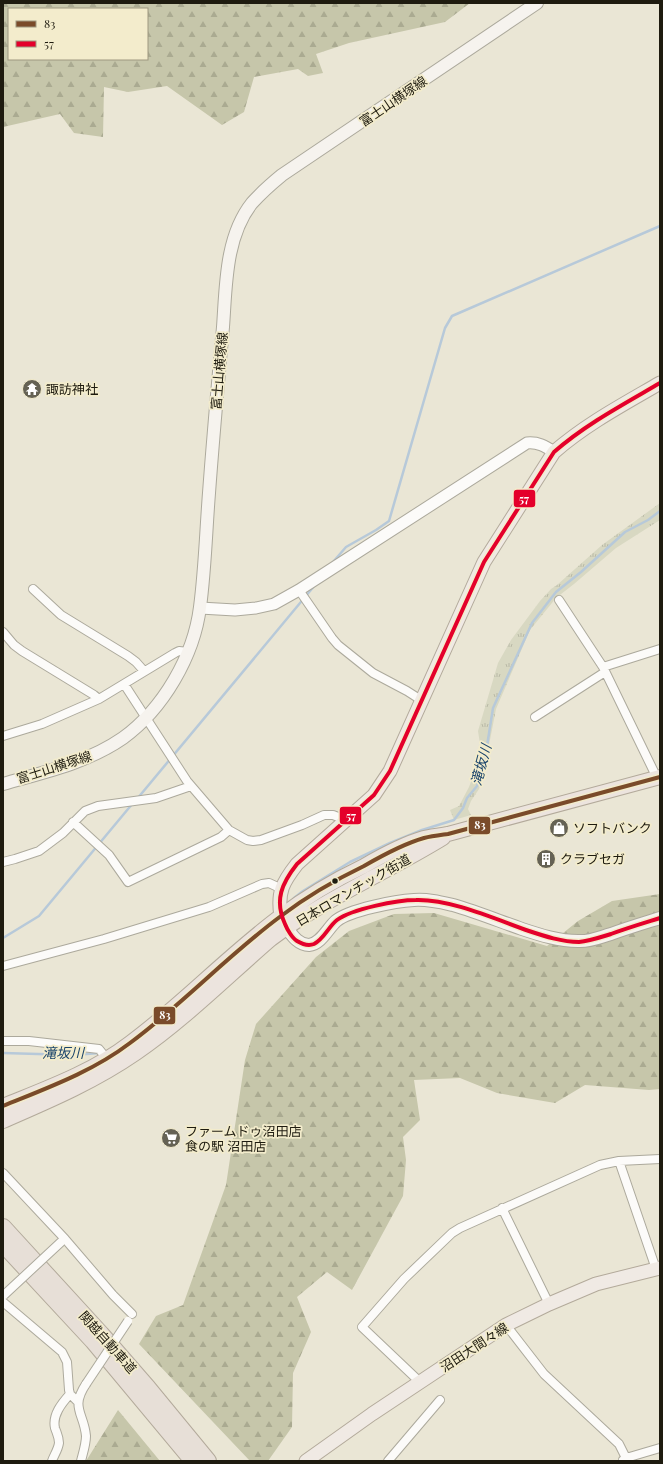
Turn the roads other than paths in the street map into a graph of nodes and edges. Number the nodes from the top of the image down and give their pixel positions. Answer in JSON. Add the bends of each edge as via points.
{"nodes":[{"id":1,"x":537,"y":3,"type":"edge"},
{"id":2,"x":660,"y":383,"type":"edge"},
{"id":3,"x":554,"y":452,"type":"junction"},
{"id":4,"x":33,"y":589,"type":"dead end"},
{"id":5,"x":299,"y":590,"type":"junction"},
{"id":6,"x":559,"y":600,"type":"dead end"},
{"id":7,"x":200,"y":608,"type":"junction"},
{"id":8,"x":3,"y":632,"type":"edge"},
{"id":9,"x":660,"y":649,"type":"edge"},
{"id":10,"x":188,"y":652,"type":"junction"},
{"id":11,"x":604,"y":669,"type":"junction"},
{"id":12,"x":144,"y":671,"type":"junction"},
{"id":13,"x":124,"y":684,"type":"junction"},
{"id":14,"x":99,"y":699,"type":"junction"},
{"id":15,"x":421,"y":700,"type":"junction"},
{"id":16,"x":535,"y":717,"type":"dead end"},
{"id":17,"x":146,"y":718,"type":"junction"},
{"id":18,"x":3,"y":736,"type":"edge"},
{"id":19,"x":658,"y":778,"type":"edge"},
{"id":20,"x":3,"y":784,"type":"edge"},
{"id":21,"x":191,"y":786,"type":"junction"},
{"id":22,"x":346,"y":820,"type":"junction"},
{"id":23,"x":73,"y":822,"type":"junction"},
{"id":24,"x":229,"y":830,"type":"junction"},
{"id":25,"x":3,"y":862,"type":"edge"},
{"id":26,"x":282,"y":889,"type":"junction"},
{"id":27,"x":660,"y":918,"type":"edge"},
{"id":28,"x":283,"y":922,"type":"junction"},
{"id":29,"x":3,"y":966,"type":"edge"},
{"id":30,"x":3,"y":1041,"type":"edge"},
{"id":31,"x":107,"y":1059,"type":"junction"},
{"id":32,"x":3,"y":1106,"type":"edge"},
{"id":33,"x":3,"y":1121,"type":"edge"},
{"id":34,"x":660,"y":1159,"type":"edge"},
{"id":35,"x":619,"y":1161,"type":"junction"},
{"id":36,"x":3,"y":1172,"type":"edge"},
{"id":37,"x":502,"y":1208,"type":"junction"},
{"id":38,"x":3,"y":1227,"type":"edge"},
{"id":39,"x":63,"y":1240,"type":"junction"},
{"id":40,"x":3,"y":1244,"type":"edge"},
{"id":41,"x":658,"y":1269,"type":"edge"},
{"id":42,"x":3,"y":1298,"type":"edge"},
{"id":43,"x":549,"y":1304,"type":"junction"},
{"id":44,"x":136,"y":1305,"type":"dead end"},
{"id":45,"x":130,"y":1318,"type":"junction"},
{"id":46,"x":506,"y":1325,"type":"junction"},
{"id":47,"x":421,"y":1383,"type":"junction"},
{"id":48,"x":144,"y":1392,"type":"junction"},
{"id":49,"x":70,"y":1394,"type":"junction"},
{"id":50,"x":440,"y":1400,"type":"dead end"},
{"id":51,"x":78,"y":1402,"type":"junction"},
{"id":52,"x":660,"y":1448,"type":"edge"},
{"id":53,"x":624,"y":1460,"type":"edge"},
{"id":54,"x":52,"y":1461,"type":"edge"},
{"id":55,"x":81,"y":1461,"type":"edge"},
{"id":56,"x":193,"y":1461,"type":"edge"},
{"id":57,"x":208,"y":1461,"type":"edge"},
{"id":58,"x":306,"y":1461,"type":"edge"},
{"id":59,"x":388,"y":1461,"type":"edge"}],
"edges":[{"from":1,"to":7,"type":"main road","name":"富士山横塚線","via":[[282,176],[256,199],[244,215],[232,246],[228,267]]},
{"from":2,"to":3,"type":"main road","via":[[601,417]]},
{"from":3,"to":5,"type":"street","via":[[542,444],[527,443]]},
{"from":3,"to":15,"type":"main road","via":[[484,562]]},
{"from":4,"to":12,"type":"street","via":[[62,615],[128,656]]},
{"from":5,"to":7,"type":"street","via":[[274,604],[256,608]]},
{"from":5,"to":15,"type":"street","via":[[338,645],[373,673]]},
{"from":6,"to":11,"type":"street"},
{"from":7,"to":10,"type":"main road","name":"富士山横塚線"},
{"from":8,"to":14,"type":"street","via":[[22,651]]},
{"from":9,"to":11,"type":"street"},
{"from":10,"to":12,"type":"street","via":[[179,651]]},
{"from":10,"to":17,"type":"main road","name":"富士山横塚線","via":[[171,685]]},
{"from":11,"to":16,"type":"street"},
{"from":11,"to":19,"type":"street"},
{"from":12,"to":13,"type":"street"},
{"from":13,"to":14,"type":"street"},
{"from":13,"to":17,"type":"street"},
{"from":14,"to":18,"type":"street","via":[[42,724]]},
{"from":15,"to":22,"type":"main road","via":[[383,784]]},
{"from":17,"to":20,"type":"main road","name":"富士山横塚線","via":[[124,737],[96,754]]},
{"from":17,"to":21,"type":"street"},
{"from":19,"to":28,"type":"highway","name":"日本ロマンチック街道","via":[[425,838],[394,850],[354,871]]},
{"from":21,"to":23,"type":"street","via":[[156,798],[98,806],[85,811]]},
{"from":21,"to":24,"type":"street"},
{"from":22,"to":24,"type":"street","via":[[324,815],[253,841]]},
{"from":22,"to":26,"type":"main road","via":[[297,864]]},
{"from":23,"to":24,"type":"street","via":[[109,855],[128,882],[221,838]]},
{"from":23,"to":25,"type":"street","via":[[39,851]]},
{"from":26,"to":28,"type":"main road","via":[[279,903]]},
{"from":26,"to":29,"type":"street","via":[[269,883],[262,884],[209,907],[104,940]]},
{"from":27,"to":28,"type":"main road","via":[[594,940],[579,942],[538,934],[442,902],[415,900],[386,904],[346,915],[336,920],[318,941],[307,945],[296,940]]},
{"from":28,"to":31,"type":"highway","name":"日本ロマンチック街道","via":[[210,974],[172,1010]]},
{"from":28,"to":33,"type":"highway","name":"日本ロマンチック街道","via":[[271,939],[181,1018],[137,1052],[98,1077]]},
{"from":30,"to":31,"type":"street","via":[[29,1040],[99,1049]]},
{"from":31,"to":32,"type":"highway","name":"日本ロマンチック街道","via":[[67,1080]]},
{"from":34,"to":35,"type":"street"},
{"from":35,"to":37,"type":"street","via":[[600,1165]]},
{"from":35,"to":41,"type":"street"},
{"from":36,"to":39,"type":"street"},
{"from":37,"to":43,"type":"street"},
{"from":37,"to":47,"type":"street","via":[[452,1233],[404,1280],[362,1327]]},
{"from":38,"to":48,"type":"highway","name":"関越自動車道","via":[[102,1334]]},
{"from":39,"to":42,"type":"street","bridge":true},
{"from":39,"to":45,"type":"street","via":[[113,1295]]},
{"from":40,"to":48,"type":"highway","name":"関越自動車道"},
{"from":41,"to":43,"type":"main road","name":"沼田大間々線","via":[[596,1284]]},
{"from":42,"to":49,"type":"street","via":[[62,1352],[67,1362]]},
{"from":43,"to":46,"type":"main road","name":"沼田大間々線"},
{"from":44,"to":45,"type":"street"},
{"from":45,"to":51,"type":"street","bridge":true,"via":[[82,1390]]},
{"from":46,"to":47,"type":"main road","name":"沼田大間々線"},
{"from":46,"to":53,"type":"street","via":[[544,1374],[619,1444]]},
{"from":47,"to":58,"type":"main road","name":"沼田大間々線"},
{"from":48,"to":56,"type":"highway","name":"関越自動車道"},
{"from":48,"to":57,"type":"highway","name":"関越自動車道"},
{"from":49,"to":51,"type":"street"},
{"from":49,"to":54,"type":"street","via":[[55,1420],[59,1442]]},
{"from":50,"to":59,"type":"street"},
{"from":51,"to":55,"type":"street","via":[[86,1437]]},
{"from":52,"to":53,"type":"street"}]}
